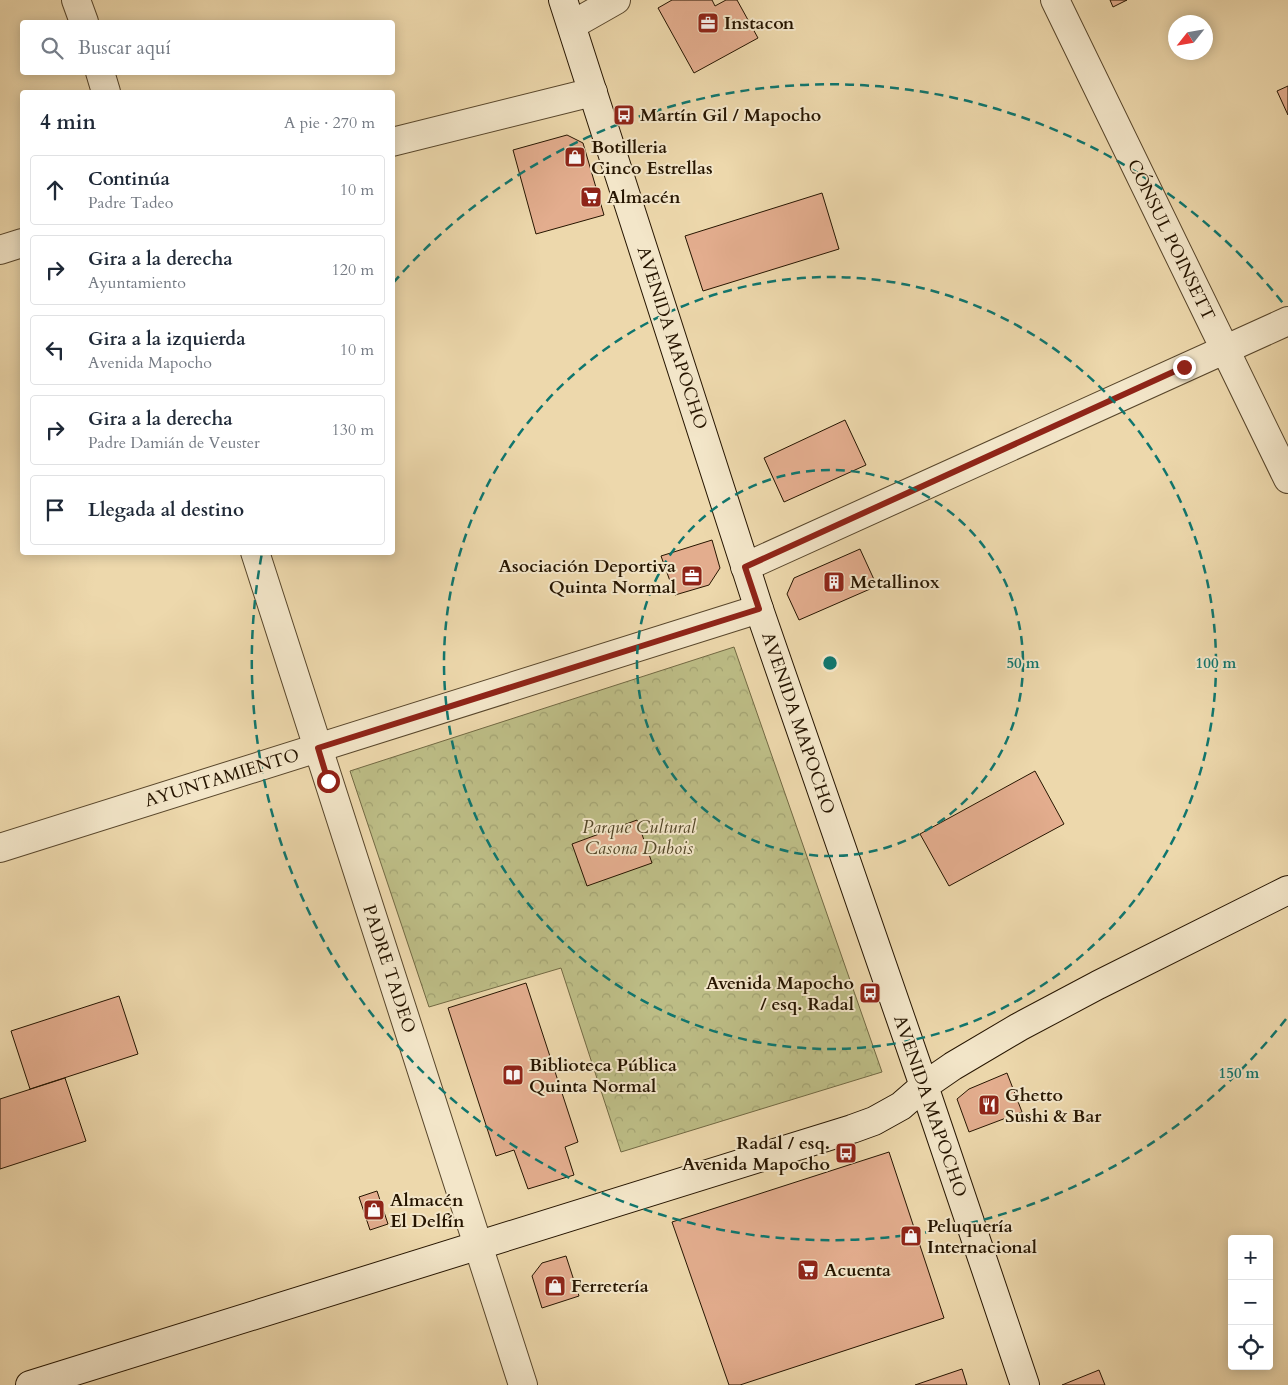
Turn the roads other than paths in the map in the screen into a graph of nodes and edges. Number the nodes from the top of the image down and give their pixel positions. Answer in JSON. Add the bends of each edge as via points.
{"nodes":[{"id":1,"x":76,"y":0,"type":"edge"},
{"id":2,"x":563,"y":0,"type":"edge"},
{"id":3,"x":616,"y":0,"type":"edge"},
{"id":4,"x":1055,"y":0,"type":"edge"},
{"id":5,"x":83,"y":20,"type":"edge"},
{"id":6,"x":572,"y":26,"type":"junction"},
{"id":7,"x":101,"y":75,"type":"edge"},
{"id":8,"x":105,"y":90,"type":"edge"},
{"id":9,"x":593,"y":92,"type":"junction"},
{"id":10,"x":395,"y":141,"type":"edge"},
{"id":11,"x":20,"y":244,"type":"edge"},
{"id":12,"x":0,"y":250,"type":"edge"},
{"id":13,"x":1288,"y":321,"type":"edge"},
{"id":14,"x":1224,"y":349,"type":"junction"},
{"id":15,"x":1288,"y":479,"type":"edge"},
{"id":16,"x":256,"y":555,"type":"edge"},
{"id":17,"x":745,"y":567,"type":"junction"},
{"id":18,"x":759,"y":609,"type":"junction"},
{"id":19,"x":318,"y":748,"type":"junction"},
{"id":20,"x":0,"y":848,"type":"edge"},
{"id":21,"x":1288,"y":890,"type":"edge"},
{"id":22,"x":924,"y":1086,"type":"junction"},
{"id":23,"x":478,"y":1246,"type":"junction"},
{"id":24,"x":30,"y":1385,"type":"edge"},
{"id":25,"x":523,"y":1385,"type":"edge"},
{"id":26,"x":1025,"y":1385,"type":"edge"}],
"edges":[{"from":1,"to":5,"type":"street"},
{"from":2,"to":6,"type":"street","name":"AVENIDA MAPOCHO"},
{"from":3,"to":6,"type":"street"},
{"from":4,"to":14,"type":"street","name":"CÓNSUL POINSETT"},
{"from":6,"to":9,"type":"street","name":"AVENIDA MAPOCHO"},
{"from":7,"to":8,"type":"street"},
{"from":9,"to":10,"type":"street"},
{"from":9,"to":17,"type":"street","name":"AVENIDA MAPOCHO"},
{"from":11,"to":12,"type":"street"},
{"from":13,"to":14,"type":"street"},
{"from":14,"to":15,"type":"street","name":"CÓNSUL POINSETT"},
{"from":14,"to":17,"type":"street"},
{"from":16,"to":19,"type":"street","name":"PADRE TADEO"},
{"from":17,"to":18,"type":"street","name":"AVENIDA MAPOCHO"},
{"from":18,"to":19,"type":"street","name":"AYUNTAMIENTO"},
{"from":18,"to":22,"type":"street","name":"AVENIDA MAPOCHO"},
{"from":19,"to":20,"type":"street","name":"AYUNTAMIENTO"},
{"from":19,"to":23,"type":"street","name":"PADRE TADEO"},
{"from":21,"to":22,"type":"street","via":[[1098,984],[953,1066]]},
{"from":22,"to":23,"type":"street","via":[[895,1110],[852,1129]]},
{"from":22,"to":26,"type":"street","name":"AVENIDA MAPOCHO"},
{"from":23,"to":24,"type":"street"},
{"from":23,"to":25,"type":"street","name":"PADRE TADEO"}]}
